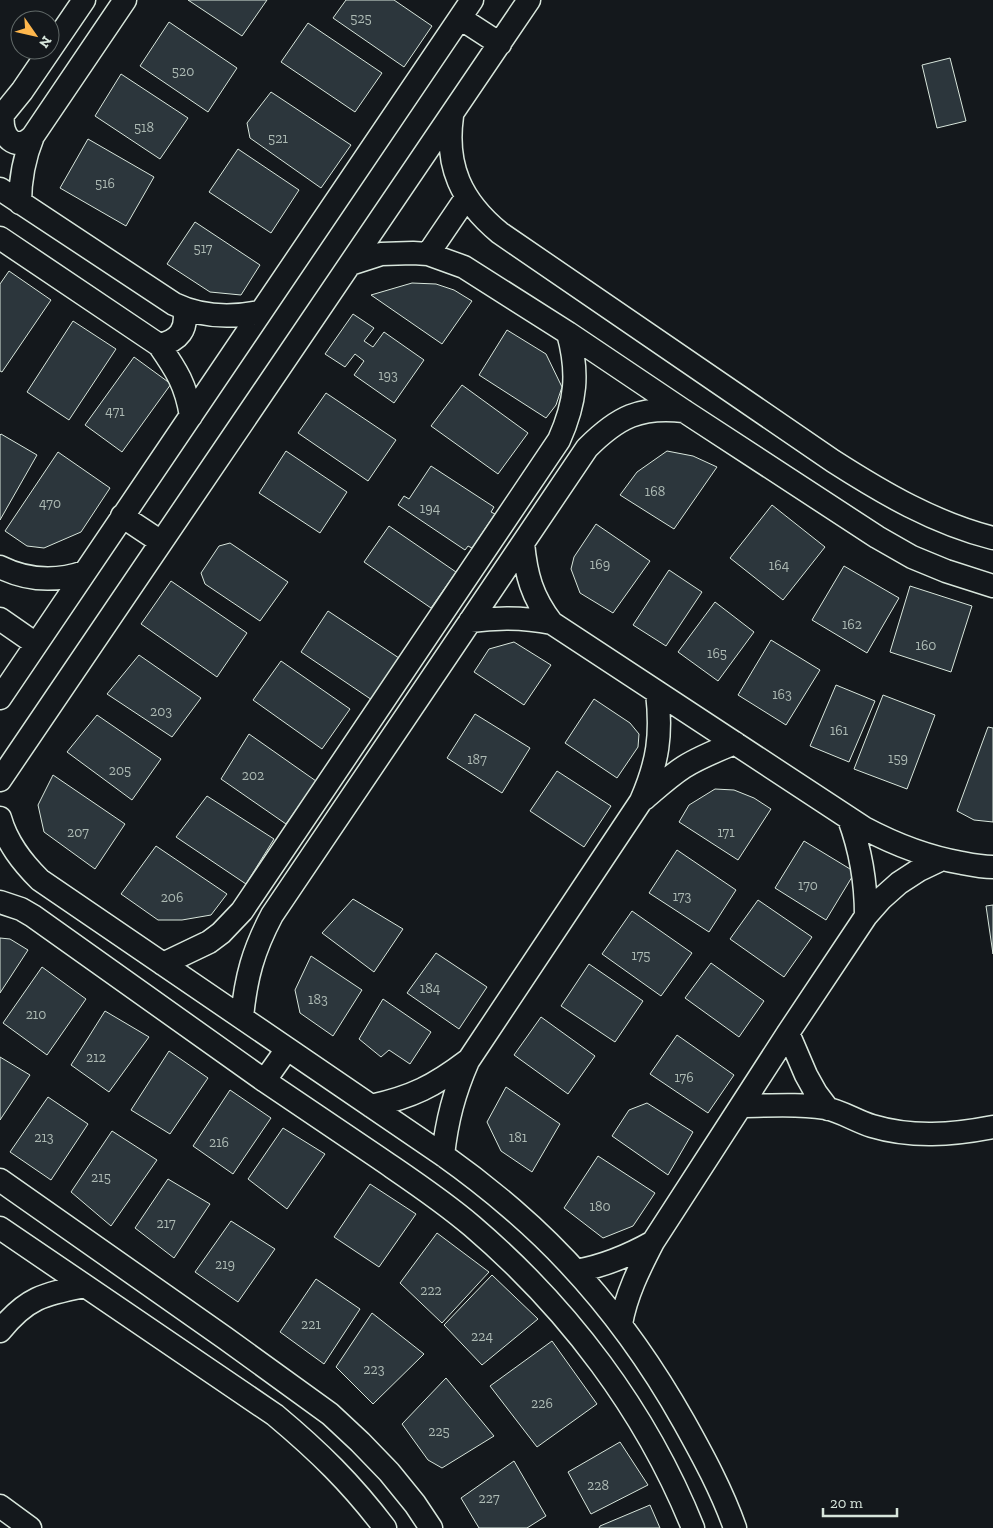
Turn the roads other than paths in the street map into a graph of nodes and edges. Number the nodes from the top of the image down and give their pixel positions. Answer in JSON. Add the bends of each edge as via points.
{"nodes":[{"id":1,"x":84,"y":0,"type":"edge"},
{"id":2,"x":125,"y":0,"type":"edge"},
{"id":3,"x":529,"y":0,"type":"edge"},
{"id":4,"x":466,"y":9,"type":"edge"},
{"id":5,"x":500,"y":44,"type":"junction"},
{"id":6,"x":452,"y":115,"type":"junction"},
{"id":7,"x":2,"y":116,"type":"edge"},
{"id":8,"x":33,"y":136,"type":"junction"},
{"id":9,"x":0,"y":189,"type":"edge"},
{"id":10,"x":466,"y":198,"type":"junction"},
{"id":11,"x":20,"y":203,"type":"junction"},
{"id":12,"x":0,"y":238,"type":"edge"},
{"id":13,"x":428,"y":254,"type":"junction"},
{"id":14,"x":350,"y":264,"type":"junction"},
{"id":15,"x":184,"y":309,"type":"junction"},
{"id":16,"x":260,"y":312,"type":"junction"},
{"id":17,"x":568,"y":332,"type":"junction"},
{"id":18,"x":159,"y":345,"type":"junction"},
{"id":19,"x":684,"y":411,"type":"junction"},
{"id":20,"x":192,"y":416,"type":"junction"},
{"id":21,"x":122,"y":516,"type":"junction"},
{"id":22,"x":993,"y":538,"type":"edge"},
{"id":23,"x":161,"y":542,"type":"junction"},
{"id":24,"x":523,"y":543,"type":"junction"},
{"id":25,"x":0,"y":568,"type":"edge"},
{"id":26,"x":85,"y":572,"type":"junction"},
{"id":27,"x":993,"y":586,"type":"edge"},
{"id":28,"x":0,"y":619,"type":"edge"},
{"id":29,"x":470,"y":621,"type":"junction"},
{"id":30,"x":552,"y":623,"type":"junction"},
{"id":31,"x":36,"y":644,"type":"junction"},
{"id":32,"x":657,"y":692,"type":"junction"},
{"id":33,"x":0,"y":698,"type":"edge"},
{"id":34,"x":735,"y":743,"type":"junction"},
{"id":35,"x":0,"y":780,"type":"edge"},
{"id":36,"x":642,"y":801,"type":"junction"},
{"id":37,"x":0,"y":818,"type":"edge"},
{"id":38,"x":849,"y":818,"type":"junction"},
{"id":39,"x":940,"y":860,"type":"junction"},
{"id":40,"x":993,"y":867,"type":"edge"},
{"id":41,"x":40,"y":880,"type":"junction"},
{"id":42,"x":10,"y":906,"type":"edge"},
{"id":43,"x":866,"y":916,"type":"junction"},
{"id":44,"x":163,"y":964,"type":"junction"},
{"id":45,"x":242,"y":1017,"type":"junction"},
{"id":46,"x":788,"y":1033,"type":"junction"},
{"id":47,"x":287,"y":1049,"type":"junction"},
{"id":48,"x":468,"y":1061,"type":"junction"},
{"id":49,"x":265,"y":1080,"type":"junction"},
{"id":50,"x":371,"y":1106,"type":"junction"},
{"id":51,"x":741,"y":1106,"type":"junction"},
{"id":52,"x":828,"y":1109,"type":"junction"},
{"id":53,"x":993,"y":1127,"type":"edge"},
{"id":54,"x":444,"y":1155,"type":"junction"},
{"id":55,"x":0,"y":1180,"type":"edge"},
{"id":56,"x":0,"y":1228,"type":"edge"},
{"id":57,"x":653,"y":1242,"type":"junction"},
{"id":58,"x":576,"y":1271,"type":"junction"},
{"id":59,"x":85,"y":1286,"type":"junction"},
{"id":60,"x":8,"y":1307,"type":"edge"},
{"id":61,"x":620,"y":1324,"type":"junction"},
{"id":62,"x":0,"y":1331,"type":"edge"},
{"id":63,"x":0,"y":1506,"type":"edge"},
{"id":64,"x":30,"y":1528,"type":"edge"},
{"id":65,"x":385,"y":1528,"type":"edge"},
{"id":66,"x":431,"y":1528,"type":"edge"},
{"id":67,"x":693,"y":1528,"type":"edge"},
{"id":68,"x":735,"y":1528,"type":"edge"}],
"edges":[{"from":1,"to":7,"type":"street"},
{"from":2,"to":8,"type":"street"},
{"from":3,"to":5,"type":"street"},
{"from":4,"to":5,"type":"street"},
{"from":4,"to":16,"type":"street"},
{"from":5,"to":6,"type":"street"},
{"from":6,"to":10,"type":"street","via":[[450,149],[458,182]]},
{"from":6,"to":14,"type":"street"},
{"from":7,"to":8,"type":"street","via":[[0,129],[8,140],[22,144]]},
{"from":8,"to":11,"type":"street","via":[[22,169]]},
{"from":9,"to":11,"type":"street"},
{"from":10,"to":13,"type":"street"},
{"from":10,"to":22,"type":"street","via":[[500,233],[833,461],[908,506],[948,524]]},
{"from":11,"to":15,"type":"street"},
{"from":12,"to":18,"type":"street"},
{"from":13,"to":14,"type":"street","via":[[381,254]]},
{"from":13,"to":17,"type":"street","via":[[478,274]]},
{"from":14,"to":23,"type":"street"},
{"from":15,"to":16,"type":"street","via":[[225,316]]},
{"from":15,"to":18,"type":"street","via":[[184,325],[180,333],[168,343]]},
{"from":16,"to":20,"type":"street"},
{"from":17,"to":19,"type":"street"},
{"from":17,"to":44,"type":"street","via":[[575,387],[570,414],[559,440],[242,911],[209,942]]},
{"from":18,"to":20,"type":"street","via":[[183,383]]},
{"from":19,"to":24,"type":"street","via":[[650,410],[618,422],[604,432],[587,448]]},
{"from":19,"to":27,"type":"street","via":[[849,520],[912,557]]},
{"from":20,"to":21,"type":"street"},
{"from":21,"to":23,"type":"street"},
{"from":21,"to":26,"type":"street"},
{"from":23,"to":35,"type":"street"},
{"from":24,"to":29,"type":"street"},
{"from":24,"to":30,"type":"street","via":[[534,596]]},
{"from":25,"to":26,"type":"street","via":[[31,578],[50,579],[68,578]]},
{"from":26,"to":31,"type":"street"},
{"from":28,"to":31,"type":"street"},
{"from":29,"to":30,"type":"street","via":[[511,618]]},
{"from":29,"to":45,"type":"street","via":[[272,915],[249,968]]},
{"from":30,"to":32,"type":"street"},
{"from":31,"to":33,"type":"street"},
{"from":32,"to":34,"type":"street"},
{"from":32,"to":36,"type":"street","via":[[660,715],[658,745]]},
{"from":34,"to":36,"type":"street","via":[[685,766]]},
{"from":34,"to":38,"type":"street"},
{"from":36,"to":48,"type":"street"},
{"from":37,"to":41,"type":"street","via":[[13,848]]},
{"from":38,"to":39,"type":"street","via":[[890,842]]},
{"from":38,"to":43,"type":"street","via":[[863,866]]},
{"from":39,"to":40,"type":"street"},
{"from":39,"to":43,"type":"street","via":[[899,883]]},
{"from":41,"to":42,"type":"street"},
{"from":41,"to":44,"type":"street"},
{"from":42,"to":49,"type":"street","via":[[33,916]]},
{"from":43,"to":46,"type":"street"},
{"from":44,"to":45,"type":"street"},
{"from":45,"to":47,"type":"street"},
{"from":46,"to":51,"type":"street"},
{"from":46,"to":52,"type":"street","via":[[806,1075]]},
{"from":47,"to":49,"type":"street"},
{"from":47,"to":50,"type":"street"},
{"from":48,"to":50,"type":"street","via":[[422,1091]]},
{"from":48,"to":54,"type":"street","via":[[452,1102]]},
{"from":49,"to":67,"type":"street","via":[[424,1189],[472,1226],[557,1309],[629,1404],[659,1456]]},
{"from":50,"to":54,"type":"street"},
{"from":51,"to":52,"type":"street","via":[[787,1105]]},
{"from":51,"to":57,"type":"street"},
{"from":52,"to":53,"type":"street","via":[[872,1126],[912,1134],[944,1134]]},
{"from":54,"to":58,"type":"street","via":[[513,1209]]},
{"from":55,"to":66,"type":"street","via":[[330,1414],[389,1472]]},
{"from":56,"to":59,"type":"street"},
{"from":57,"to":58,"type":"street","via":[[615,1261]]},
{"from":57,"to":61,"type":"street","via":[[624,1305]]},
{"from":58,"to":61,"type":"street"},
{"from":59,"to":60,"type":"street","via":[[54,1292],[23,1306]]},
{"from":59,"to":65,"type":"street","via":[[275,1415],[340,1473]]},
{"from":60,"to":62,"type":"street"},
{"from":61,"to":68,"type":"street","via":[[665,1388],[703,1455]]},
{"from":63,"to":64,"type":"street"}]}
